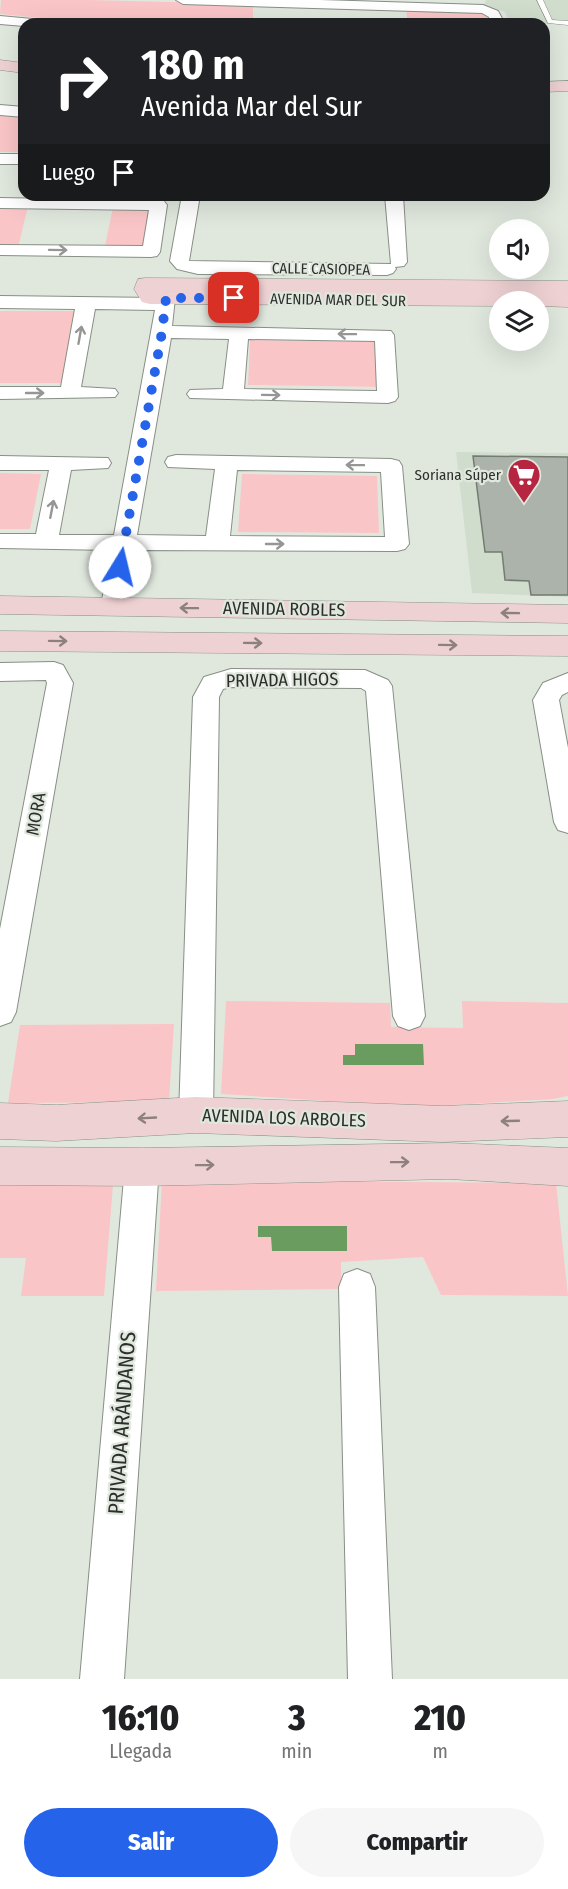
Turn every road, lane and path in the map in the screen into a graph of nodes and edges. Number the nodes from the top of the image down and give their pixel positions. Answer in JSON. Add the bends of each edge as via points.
{"nodes":[{"id":1,"x":183,"y":0,"type":"edge"},
{"id":2,"x":540,"y":0,"type":"edge"},
{"id":3,"x":496,"y":18,"type":"edge"},
{"id":4,"x":548,"y":18,"type":"edge"},
{"id":5,"x":0,"y":20,"type":"edge"},
{"id":6,"x":18,"y":22,"type":"edge"},
{"id":7,"x":550,"y":22,"type":"edge"},
{"id":8,"x":568,"y":23,"type":"edge"},
{"id":9,"x":0,"y":59,"type":"edge"},
{"id":10,"x":18,"y":60,"type":"edge"},
{"id":11,"x":0,"y":65,"type":"edge"},
{"id":12,"x":18,"y":67,"type":"edge"},
{"id":13,"x":568,"y":77,"type":"edge"},
{"id":14,"x":550,"y":78,"type":"edge"},
{"id":15,"x":568,"y":86,"type":"edge"},
{"id":16,"x":550,"y":87,"type":"edge"},
{"id":17,"x":0,"y":110,"type":"edge"},
{"id":18,"x":18,"y":112,"type":"edge"},
{"id":19,"x":0,"y":159,"type":"edge"},
{"id":20,"x":18,"y":159,"type":"edge"},
{"id":21,"x":190,"y":201,"type":"edge"},
{"id":22,"x":394,"y":201,"type":"edge"},
{"id":23,"x":0,"y":203,"type":"edge"},
{"id":24,"x":0,"y":250,"type":"edge"},
{"id":25,"x":151,"y":252,"type":"junction"},
{"id":26,"x":392,"y":272,"type":"junction"},
{"id":27,"x":146,"y":284,"type":"junction"},
{"id":28,"x":568,"y":287,"type":"edge"},
{"id":29,"x":420,"y":291,"type":"junction"},
{"id":30,"x":568,"y":300,"type":"edge"},
{"id":31,"x":165,"y":301,"type":"junction"},
{"id":32,"x":0,"y":302,"type":"edge"},
{"id":33,"x":86,"y":303,"type":"junction"},
{"id":34,"x":162,"y":332,"type":"junction"},
{"id":35,"x":239,"y":332,"type":"junction"},
{"id":36,"x":0,"y":393,"type":"edge"},
{"id":37,"x":70,"y":393,"type":"junction"},
{"id":38,"x":108,"y":393,"type":"dead end"},
{"id":39,"x":197,"y":394,"type":"dead end"},
{"id":40,"x":233,"y":395,"type":"junction"},
{"id":41,"x":176,"y":462,"type":"dead end"},
{"id":42,"x":0,"y":463,"type":"edge"},
{"id":43,"x":61,"y":463,"type":"junction"},
{"id":44,"x":100,"y":463,"type":"dead end"},
{"id":45,"x":227,"y":463,"type":"junction"},
{"id":46,"x":0,"y":541,"type":"edge"},
{"id":47,"x":46,"y":542,"type":"junction"},
{"id":48,"x":123,"y":544,"type":"junction"},
{"id":49,"x":217,"y":544,"type":"junction"},
{"id":50,"x":0,"y":605,"type":"edge"},
{"id":51,"x":113,"y":606,"type":"junction"},
{"id":52,"x":568,"y":614,"type":"edge"},
{"id":53,"x":0,"y":641,"type":"edge"},
{"id":54,"x":568,"y":646,"type":"edge"},
{"id":55,"x":0,"y":672,"type":"edge"},
{"id":56,"x":568,"y":682,"type":"edge"},
{"id":57,"x":568,"y":822,"type":"edge"},
{"id":58,"x":0,"y":1012,"type":"edge"},
{"id":59,"x":409,"y":1016,"type":"dead end"},
{"id":60,"x":196,"y":1115,"type":"junction"},
{"id":61,"x":568,"y":1119,"type":"edge"},
{"id":62,"x":0,"y":1121,"type":"edge"},
{"id":63,"x":56,"y":1123,"type":"junction"},
{"id":64,"x":446,"y":1142,"type":"junction"},
{"id":65,"x":50,"y":1165,"type":"junction"},
{"id":66,"x":0,"y":1166,"type":"edge"},
{"id":67,"x":142,"y":1167,"type":"junction"},
{"id":68,"x":568,"y":1167,"type":"edge"},
{"id":69,"x":357,"y":1287,"type":"dead end"},
{"id":70,"x":102,"y":1679,"type":"edge"},
{"id":71,"x":370,"y":1679,"type":"edge"}],
"edges":[{"from":1,"to":3,"type":"street","via":[[262,8],[483,9]]},
{"from":2,"to":4,"type":"lane"},
{"from":5,"to":6,"type":"street"},
{"from":7,"to":8,"type":"lane"},
{"from":9,"to":10,"type":"street"},
{"from":11,"to":12,"type":"street"},
{"from":13,"to":14,"type":"street"},
{"from":15,"to":16,"type":"street"},
{"from":17,"to":18,"type":"street"},
{"from":19,"to":20,"type":"street"},
{"from":21,"to":26,"type":"street","name":"CALLE CASIOPEA","via":[[179,261],[183,265]]},
{"from":22,"to":26,"type":"street"},
{"from":23,"to":25,"type":"street","via":[[158,205]]},
{"from":24,"to":25,"type":"street","one_way":true},
{"from":25,"to":27,"type":"street"},
{"from":26,"to":27,"type":"street","name":"AVENIDA MAR DEL SUR"},
{"from":26,"to":29,"type":"street","name":"AVENIDA MAR DEL SUR"},
{"from":27,"to":31,"type":"street","via":[[150,297]]},
{"from":28,"to":29,"type":"street","name":"AVENIDA MAR DEL SUR"},
{"from":29,"to":30,"type":"street","name":"AVENIDA MAR DEL SUR"},
{"from":29,"to":31,"type":"street","name":"AVENIDA MAR DEL SUR"},
{"from":31,"to":33,"type":"street"},
{"from":31,"to":34,"type":"street"},
{"from":32,"to":33,"type":"street"},
{"from":37,"to":33,"type":"street","one_way":true},
{"from":34,"to":35,"type":"street"},
{"from":34,"to":48,"type":"street"},
{"from":35,"to":40,"type":"street"},
{"from":40,"to":35,"type":"street","one_way":true,"via":[[388,406],[384,326]]},
{"from":36,"to":37,"type":"street","one_way":true},
{"from":37,"to":38,"type":"street"},
{"from":39,"to":40,"type":"street"},
{"from":41,"to":45,"type":"street"},
{"from":42,"to":43,"type":"street"},
{"from":43,"to":44,"type":"street"},
{"from":47,"to":43,"type":"street","one_way":true},
{"from":45,"to":49,"type":"street"},
{"from":49,"to":45,"type":"street","one_way":true,"via":[[397,544],[390,458]]},
{"from":46,"to":47,"type":"street"},
{"from":47,"to":48,"type":"street"},
{"from":48,"to":49,"type":"street"},
{"from":48,"to":51,"type":"street"},
{"from":50,"to":51,"type":"street","name":"AVENIDA ROBLES"},
{"from":52,"to":51,"type":"street","name":"AVENIDA ROBLES","one_way":true},
{"from":53,"to":54,"type":"street","name":"AVENIDA ROBLES","one_way":true},
{"from":55,"to":58,"type":"street","name":"MORA","via":[[54,671],[60,683]]},
{"from":56,"to":57,"type":"street","via":[[552,688],[546,700]]},
{"from":59,"to":60,"type":"street","name":"PRIVADA HIGOS","via":[[380,686],[365,680],[231,678],[213,683],[206,698]]},
{"from":60,"to":63,"type":"street","name":"AVENIDA LOS ARBOLES","one_way":true},
{"from":60,"to":64,"type":"street","name":"AVENIDA LOS ARBOLES"},
{"from":61,"to":64,"type":"street","name":"AVENIDA LOS ARBOLES","one_way":true},
{"from":62,"to":63,"type":"street","name":"AVENIDA LOS ARBOLES"},
{"from":63,"to":65,"type":"street"},
{"from":67,"to":64,"type":"street","name":"AVENIDA LOS ARBOLES","one_way":true},
{"from":64,"to":68,"type":"street","name":"AVENIDA LOS ARBOLES"},
{"from":65,"to":66,"type":"street","name":"AVENIDA LOS ARBOLES"},
{"from":65,"to":67,"type":"street","name":"AVENIDA LOS ARBOLES"},
{"from":67,"to":70,"type":"street","name":"PRIVADA ARÁNDANOS"},
{"from":69,"to":71,"type":"street"}]}
